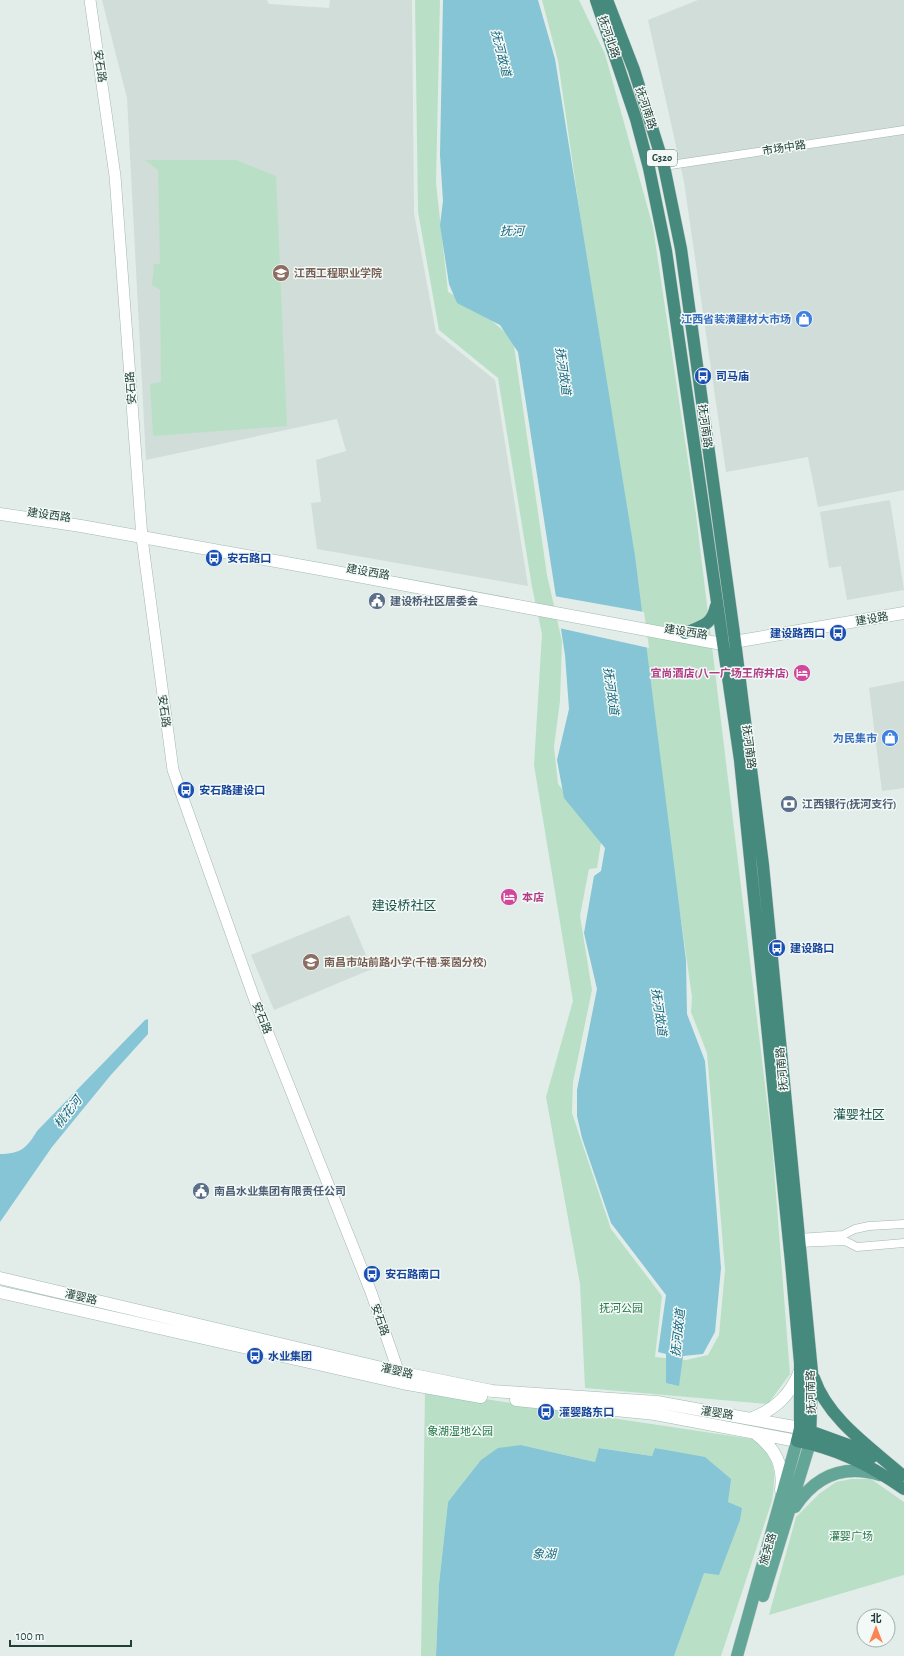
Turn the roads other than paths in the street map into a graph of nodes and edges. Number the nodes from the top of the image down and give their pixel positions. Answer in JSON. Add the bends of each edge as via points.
{"nodes":[{"id":1,"x":90,"y":0,"type":"edge"},
{"id":2,"x":596,"y":0,"type":"edge"},
{"id":3,"x":607,"y":0,"type":"edge"},
{"id":4,"x":628,"y":71,"type":"junction"},
{"id":5,"x":904,"y":130,"type":"edge"},
{"id":6,"x":664,"y":166,"type":"junction"},
{"id":7,"x":0,"y":508,"type":"edge"},
{"id":8,"x":0,"y":514,"type":"edge"},
{"id":9,"x":142,"y":535,"type":"junction"},
{"id":10,"x":717,"y":604,"type":"junction"},
{"id":11,"x":904,"y":613,"type":"edge"},
{"id":12,"x":684,"y":635,"type":"junction"},
{"id":13,"x":735,"y":639,"type":"junction"},
{"id":14,"x":722,"y":641,"type":"junction"},
{"id":15,"x":904,"y":1224,"type":"edge"},
{"id":16,"x":798,"y":1241,"type":"junction"},
{"id":17,"x":904,"y":1243,"type":"edge"},
{"id":18,"x":0,"y":1278,"type":"edge"},
{"id":19,"x":0,"y":1292,"type":"edge"},
{"id":20,"x":800,"y":1371,"type":"junction"},
{"id":21,"x":812,"y":1372,"type":"junction"},
{"id":22,"x":400,"y":1377,"type":"junction"},
{"id":23,"x":750,"y":1418,"type":"junction"},
{"id":24,"x":800,"y":1428,"type":"junction"},
{"id":25,"x":753,"y":1432,"type":"junction"},
{"id":26,"x":811,"y":1438,"type":"junction"},
{"id":27,"x":797,"y":1441,"type":"junction"},
{"id":28,"x":903,"y":1476,"type":"edge"},
{"id":29,"x":889,"y":1478,"type":"junction"},
{"id":30,"x":904,"y":1489,"type":"edge"},
{"id":31,"x":783,"y":1515,"type":"junction"},
{"id":32,"x":737,"y":1656,"type":"edge"},
{"id":33,"x":745,"y":1656,"type":"edge"}],
"edges":[{"from":1,"to":9,"type":"street","name":"安石路","via":[[115,176]]},
{"from":2,"to":4,"type":"highway","name":"抚河北路"},
{"from":3,"to":4,"type":"highway","name":"抚河北路"},
{"from":4,"to":6,"type":"highway","name":"抚河南路","number":"G320"},
{"from":4,"to":10,"type":"highway","name":"抚河南路","via":[[666,251]]},
{"from":5,"to":6,"type":"street","name":"市场中路"},
{"from":6,"to":13,"type":"highway","name":"抚河南路","number":"G320","via":[[681,249]]},
{"from":7,"to":9,"type":"main road","name":"建设西路","via":[[82,520]]},
{"from":8,"to":9,"type":"main road","name":"建设西路"},
{"from":9,"to":12,"type":"main road","name":"建设西路"},
{"from":9,"to":22,"type":"street","name":"安石路","via":[[173,770],[254,998],[371,1292]]},
{"from":10,"to":12,"type":"highway","via":[[714,617]]},
{"from":10,"to":14,"type":"highway","name":"抚河南路"},
{"from":11,"to":13,"type":"main road","name":"建设路"},
{"from":12,"to":14,"type":"main road","name":"建设西路"},
{"from":13,"to":14,"type":"main road","name":"建设西路"},
{"from":13,"to":16,"type":"highway","name":"抚河南路","via":[[763,865]]},
{"from":14,"to":20,"type":"highway","name":"抚河南路","via":[[740,768]]},
{"from":15,"to":16,"type":"street","via":[[870,1226],[843,1235]]},
{"from":16,"to":17,"type":"street","via":[[845,1241],[857,1247]]},
{"from":16,"to":21,"type":"highway","name":"抚河南路"},
{"from":18,"to":22,"type":"main road","name":"灌婴路"},
{"from":19,"to":22,"type":"main road","name":"灌婴路"},
{"from":20,"to":23,"type":"main road","via":[[784,1399],[773,1409]]},
{"from":20,"to":24,"type":"highway","name":"抚河南路"},
{"from":21,"to":26,"type":"highway","name":"抚河南路"},
{"from":21,"to":28,"type":"highway","via":[[816,1386],[829,1407],[862,1441]]},
{"from":22,"to":23,"type":"main road","name":"灌婴路","via":[[492,1391],[657,1402]]},
{"from":22,"to":25,"type":"main road","name":"灌婴路","via":[[490,1398],[655,1414]]},
{"from":23,"to":24,"type":"main road","name":"灌婴路"},
{"from":24,"to":26,"type":"highway","name":"抚河南路"},
{"from":24,"to":27,"type":"highway","name":"抚河南路"},
{"from":25,"to":27,"type":"main road","name":"灌婴路"},
{"from":25,"to":31,"type":"main road","via":[[766,1442],[777,1457],[781,1475]]},
{"from":26,"to":27,"type":"highway","name":"抚河南路"},
{"from":26,"to":28,"type":"highway","name":"抚河南路","via":[[862,1450]]},
{"from":26,"to":29,"type":"highway","name":"抚河南路"},
{"from":26,"to":31,"type":"main road","name":"施尧路"},
{"from":27,"to":31,"type":"main road","name":"施尧路"},
{"from":29,"to":30,"type":"highway","name":"抚河南路"},
{"from":29,"to":31,"type":"main road","via":[[870,1472],[840,1471],[825,1477]]},
{"from":31,"to":32,"type":"main road","name":"施尧路"},
{"from":31,"to":33,"type":"main road","name":"施尧路"}]}
